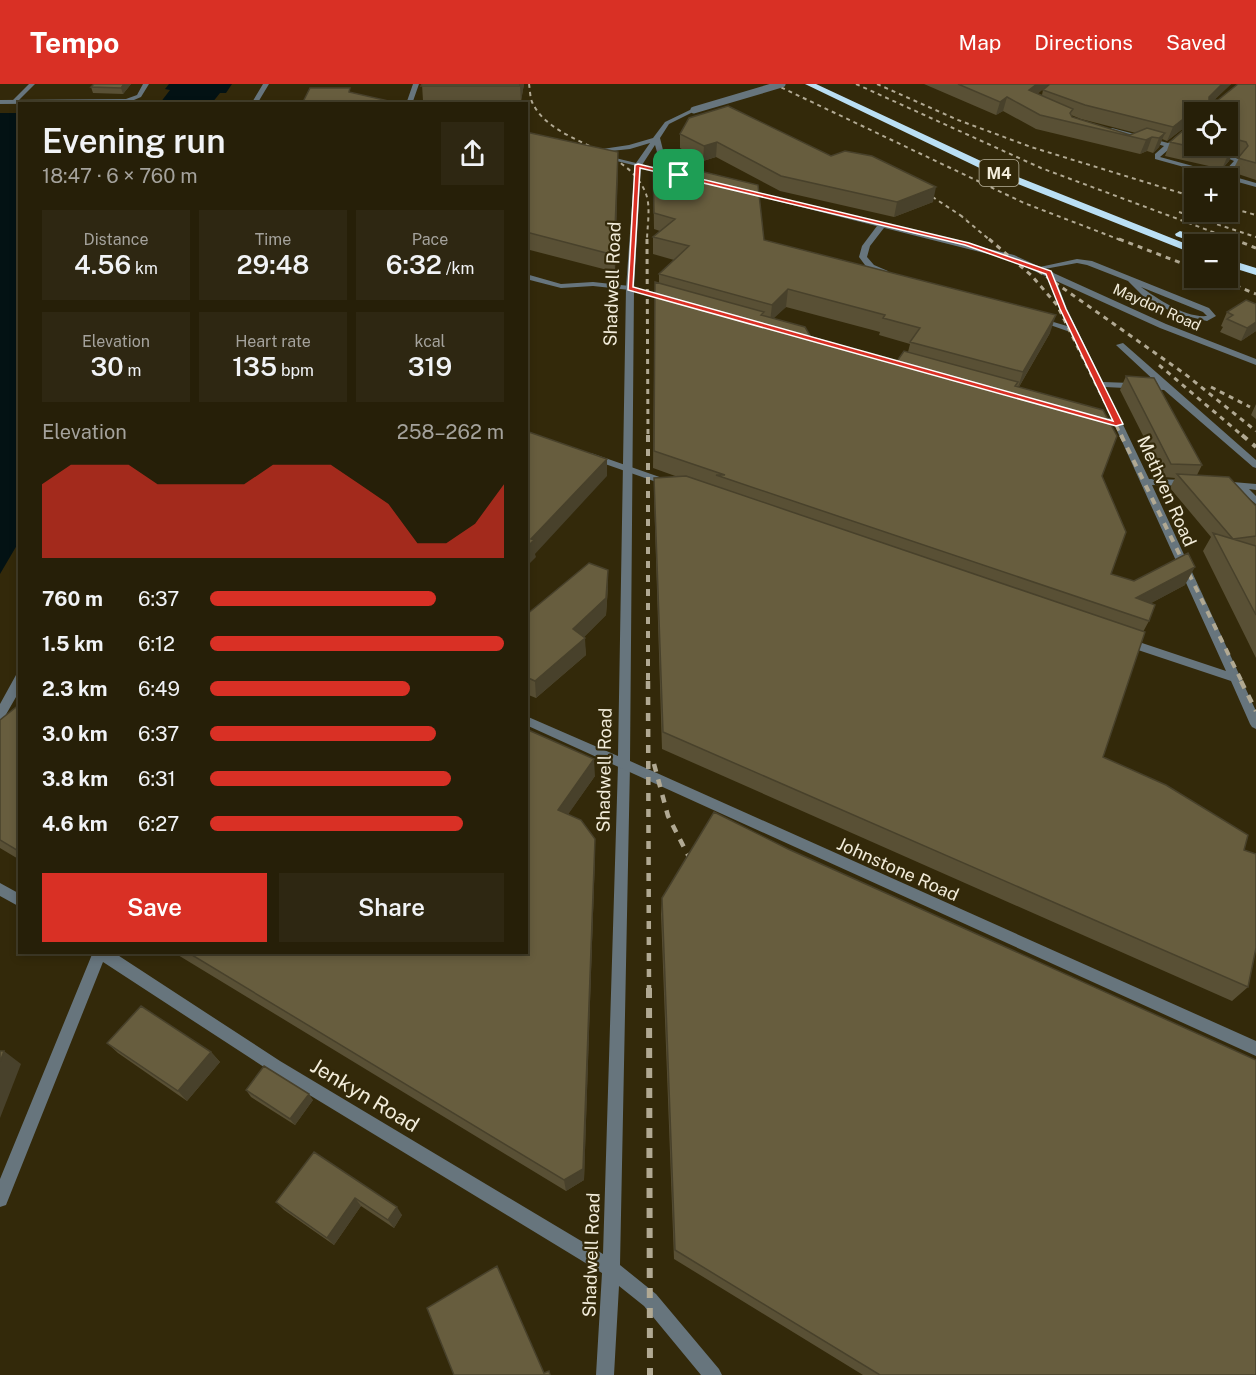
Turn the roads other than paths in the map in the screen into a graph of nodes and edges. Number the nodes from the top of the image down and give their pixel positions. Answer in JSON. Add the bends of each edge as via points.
{"nodes":[{"id":1,"x":32,"y":84,"type":"edge"},
{"id":2,"x":146,"y":84,"type":"edge"},
{"id":3,"x":266,"y":84,"type":"edge"},
{"id":4,"x":416,"y":84,"type":"edge"},
{"id":5,"x":783,"y":84,"type":"edge"},
{"id":6,"x":809,"y":84,"type":"edge"},
{"id":7,"x":832,"y":84,"type":"edge"},
{"id":8,"x":0,"y":102,"type":"edge"},
{"id":9,"x":14,"y":102,"type":"junction"},
{"id":10,"x":255,"y":102,"type":"edge"},
{"id":11,"x":410,"y":102,"type":"edge"},
{"id":12,"x":1099,"y":127,"type":"edge"},
{"id":13,"x":1184,"y":132,"type":"edge"},
{"id":14,"x":1141,"y":138,"type":"junction"},
{"id":15,"x":655,"y":139,"type":"junction"},
{"id":16,"x":1130,"y":144,"type":"edge"},
{"id":17,"x":1169,"y":145,"type":"junction"},
{"id":18,"x":1226,"y":156,"type":"edge"},
{"id":19,"x":638,"y":165,"type":"junction"},
{"id":20,"x":1193,"y":168,"type":"edge"},
{"id":21,"x":1230,"y":168,"type":"edge"},
{"id":22,"x":679,"y":175,"type":"junction"},
{"id":23,"x":690,"y":178,"type":"edge"},
{"id":24,"x":1238,"y":180,"type":"edge"},
{"id":25,"x":1256,"y":185,"type":"edge"},
{"id":26,"x":736,"y":189,"type":"edge"},
{"id":27,"x":883,"y":224,"type":"junction"},
{"id":28,"x":1184,"y":234,"type":"edge"},
{"id":29,"x":1184,"y":247,"type":"edge"},
{"id":30,"x":1238,"y":255,"type":"edge"},
{"id":31,"x":1256,"y":261,"type":"edge"},
{"id":32,"x":1238,"y":266,"type":"edge"},
{"id":33,"x":1039,"y":268,"type":"junction"},
{"id":34,"x":1049,"y":272,"type":"junction"},
{"id":35,"x":1256,"y":272,"type":"edge"},
{"id":36,"x":889,"y":274,"type":"edge"},
{"id":37,"x":528,"y":277,"type":"edge"},
{"id":38,"x":1131,"y":282,"type":"junction"},
{"id":39,"x":630,"y":288,"type":"junction"},
{"id":40,"x":681,"y":303,"type":"edge"},
{"id":41,"x":1034,"y":318,"type":"edge"},
{"id":42,"x":1073,"y":330,"type":"junction"},
{"id":43,"x":784,"y":331,"type":"edge"},
{"id":44,"x":1120,"y":345,"type":"dead end"},
{"id":45,"x":1256,"y":362,"type":"edge"},
{"id":46,"x":921,"y":369,"type":"edge"},
{"id":47,"x":1100,"y":384,"type":"junction"},
{"id":48,"x":1166,"y":387,"type":"junction"},
{"id":49,"x":1081,"y":414,"type":"edge"},
{"id":50,"x":1119,"y":424,"type":"junction"},
{"id":51,"x":578,"y":452,"type":"edge"},
{"id":52,"x":1256,"y":465,"type":"edge"},
{"id":53,"x":629,"y":469,"type":"junction"},
{"id":54,"x":1144,"y":482,"type":"junction"},
{"id":55,"x":1198,"y":483,"type":"edge"},
{"id":56,"x":1210,"y":483,"type":"edge"},
{"id":57,"x":1239,"y":486,"type":"junction"},
{"id":58,"x":681,"y":487,"type":"edge"},
{"id":59,"x":1256,"y":487,"type":"edge"},
{"id":60,"x":1256,"y":501,"type":"edge"},
{"id":61,"x":1121,"y":639,"type":"edge"},
{"id":62,"x":1234,"y":678,"type":"junction"},
{"id":63,"x":18,"y":682,"type":"edge"},
{"id":64,"x":0,"y":715,"type":"edge"},
{"id":65,"x":528,"y":721,"type":"edge"},
{"id":66,"x":1256,"y":724,"type":"edge"},
{"id":67,"x":624,"y":765,"type":"junction"},
{"id":68,"x":0,"y":889,"type":"edge"},
{"id":69,"x":18,"y":900,"type":"edge"},
{"id":70,"x":99,"y":954,"type":"edge"},
{"id":71,"x":103,"y":954,"type":"edge"},
{"id":72,"x":1256,"y":1049,"type":"edge"},
{"id":73,"x":0,"y":1199,"type":"edge"},
{"id":74,"x":612,"y":1269,"type":"junction"},
{"id":75,"x":605,"y":1375,"type":"edge"},
{"id":76,"x":713,"y":1375,"type":"edge"}],
"edges":[{"from":1,"to":9,"type":"street"},
{"from":2,"to":9,"type":"street","via":[[139,96],[127,101]]},
{"from":3,"to":10,"type":"street"},
{"from":4,"to":11,"type":"street"},
{"from":5,"to":15,"type":"street","bridge":true,"via":[[694,110],[668,123]]},
{"from":6,"to":29,"type":"highway","number":"M4","via":[[994,171]]},
{"from":7,"to":28,"type":"highway","number":"M4","via":[[1035,177]]},
{"from":8,"to":9,"type":"street"},
{"from":12,"to":14,"type":"street"},
{"from":13,"to":17,"type":"street"},
{"from":14,"to":16,"type":"street"},
{"from":14,"to":17,"type":"street"},
{"from":15,"to":19,"type":"street"},
{"from":15,"to":19,"type":"street","via":[[621,149],[579,152]]},
{"from":15,"to":22,"type":"street","via":[[662,159]]},
{"from":17,"to":20,"type":"street","via":[[1157,158]]},
{"from":18,"to":21,"type":"street","via":[[1238,160]]},
{"from":19,"to":22,"type":"street"},
{"from":19,"to":39,"type":"street","name":"Shadwell Road"},
{"from":22,"to":23,"type":"street"},
{"from":24,"to":25,"type":"street"},
{"from":26,"to":27,"type":"street","name":"Maydon Road"},
{"from":27,"to":33,"type":"street","name":"Maydon Road","via":[[989,250]]},
{"from":27,"to":36,"type":"street","via":[[866,246],[863,257],[871,267]]},
{"from":30,"to":31,"type":"highway"},
{"from":32,"to":35,"type":"highway"},
{"from":33,"to":34,"type":"street","name":"Maydon Road"},
{"from":33,"to":38,"type":"street","via":[[1085,262]]},
{"from":34,"to":42,"type":"street","name":"Methven Road"},
{"from":34,"to":45,"type":"street","name":"Maydon Road","via":[[1163,326]]},
{"from":37,"to":39,"type":"street","via":[[561,286]]},
{"from":38,"to":38,"type":"street","via":[[1166,293],[1212,316],[1195,318],[1146,295]]},
{"from":39,"to":40,"type":"street"},
{"from":39,"to":53,"type":"street","name":"Shadwell Road"},
{"from":41,"to":42,"type":"street"},
{"from":42,"to":47,"type":"street","name":"Methven Road"},
{"from":43,"to":46,"type":"street"},
{"from":44,"to":48,"type":"street"},
{"from":47,"to":48,"type":"street"},
{"from":47,"to":50,"type":"street","name":"Methven Road"},
{"from":48,"to":52,"type":"street"},
{"from":49,"to":50,"type":"street"},
{"from":50,"to":54,"type":"street","name":"Methven Road"},
{"from":51,"to":53,"type":"street"},
{"from":53,"to":58,"type":"street"},
{"from":53,"to":67,"type":"street","name":"Shadwell Road"},
{"from":54,"to":55,"type":"street"},
{"from":54,"to":62,"type":"street","name":"Methven Road"},
{"from":56,"to":57,"type":"street"},
{"from":57,"to":59,"type":"street"},
{"from":57,"to":60,"type":"street"},
{"from":61,"to":62,"type":"street"},
{"from":62,"to":66,"type":"street","name":"Methven Road"},
{"from":63,"to":64,"type":"street"},
{"from":65,"to":67,"type":"street","name":"Johnstone Road"},
{"from":67,"to":72,"type":"street","name":"Johnstone Road"},
{"from":67,"to":74,"type":"street","name":"Shadwell Road"},
{"from":68,"to":69,"type":"street"},
{"from":70,"to":73,"type":"street"},
{"from":71,"to":74,"type":"street","name":"Jenkyn Road","via":[[275,1066]]},
{"from":74,"to":75,"type":"street","name":"Shadwell Road"},
{"from":74,"to":76,"type":"street","name":"Jenkyn Road","via":[[650,1299]]}]}
